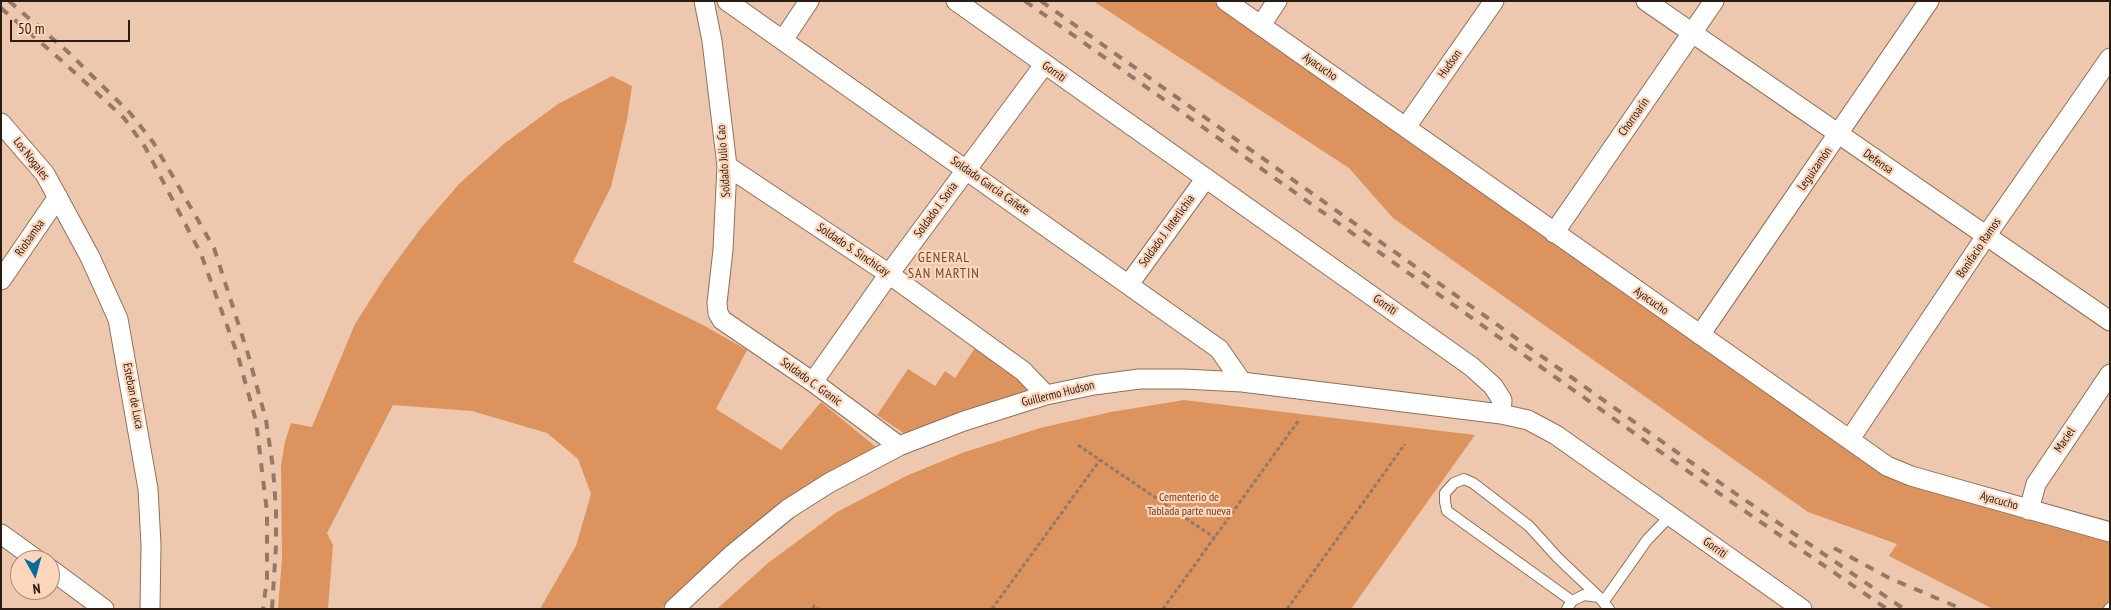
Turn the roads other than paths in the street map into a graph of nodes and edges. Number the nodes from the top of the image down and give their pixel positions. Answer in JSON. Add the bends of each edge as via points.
{"nodes":[{"id":1,"x":704,"y":1,"type":"edge"},
{"id":2,"x":727,"y":1,"type":"edge"},
{"id":3,"x":810,"y":1,"type":"edge"},
{"id":4,"x":956,"y":1,"type":"edge"},
{"id":5,"x":1226,"y":1,"type":"edge"},
{"id":6,"x":1277,"y":1,"type":"edge"},
{"id":7,"x":1494,"y":1,"type":"edge"},
{"id":8,"x":1646,"y":1,"type":"edge"},
{"id":9,"x":1714,"y":1,"type":"edge"},
{"id":10,"x":1929,"y":1,"type":"edge"},
{"id":11,"x":1261,"y":25,"type":"junction"},
{"id":12,"x":1693,"y":32,"type":"junction"},
{"id":13,"x":783,"y":40,"type":"junction"},
{"id":14,"x":2110,"y":58,"type":"edge"},
{"id":15,"x":1044,"y":65,"type":"junction"},
{"id":16,"x":1,"y":123,"type":"edge"},
{"id":17,"x":1406,"y":127,"type":"junction"},
{"id":18,"x":1838,"y":135,"type":"junction"},
{"id":19,"x":727,"y":166,"type":"junction"},
{"id":20,"x":966,"y":170,"type":"junction"},
{"id":21,"x":1206,"y":178,"type":"junction"},
{"id":22,"x":58,"y":197,"type":"junction"},
{"id":23,"x":1554,"y":233,"type":"junction"},
{"id":24,"x":1986,"y":236,"type":"junction"},
{"id":25,"x":889,"y":274,"type":"junction"},
{"id":26,"x":1,"y":280,"type":"edge"},
{"id":27,"x":1129,"y":284,"type":"junction"},
{"id":28,"x":722,"y":320,"type":"joint"},
{"id":29,"x":2110,"y":321,"type":"edge"},
{"id":30,"x":1700,"y":336,"type":"junction"},
{"id":31,"x":2110,"y":374,"type":"edge"},
{"id":32,"x":813,"y":382,"type":"junction"},
{"id":33,"x":1242,"y":382,"type":"junction"},
{"id":34,"x":1046,"y":395,"type":"junction"},
{"id":35,"x":1501,"y":414,"type":"junction"},
{"id":36,"x":1850,"y":439,"type":"junction"},
{"id":37,"x":899,"y":446,"type":"junction"},
{"id":38,"x":2029,"y":510,"type":"junction"},
{"id":39,"x":1670,"y":516,"type":"junction"},
{"id":40,"x":2110,"y":532,"type":"edge"},
{"id":41,"x":1,"y":534,"type":"edge"},
{"id":42,"x":23,"y":550,"type":"edge"},
{"id":43,"x":60,"y":576,"type":"edge"},
{"id":44,"x":1604,"y":603,"type":"edge"},
{"id":45,"x":1569,"y":605,"type":"edge"},
{"id":46,"x":104,"y":609,"type":"edge"},
{"id":47,"x":150,"y":609,"type":"edge"},
{"id":48,"x":674,"y":609,"type":"edge"},
{"id":49,"x":1802,"y":609,"type":"edge"}],
"edges":[{"from":1,"to":19,"type":"street","name":"Soldado Julio Cao"},
{"from":2,"to":13,"type":"street","name":"Soldado García Cañete"},
{"from":3,"to":13,"type":"street"},
{"from":4,"to":15,"type":"street","name":"Gorriti"},
{"from":5,"to":11,"type":"street","name":"Ayacucho"},
{"from":6,"to":11,"type":"street"},
{"from":7,"to":17,"type":"street","name":"Hudson"},
{"from":8,"to":12,"type":"street","name":"Defensa"},
{"from":9,"to":12,"type":"street","name":"Chorroarín"},
{"from":10,"to":18,"type":"street","name":"Leguizamón"},
{"from":11,"to":17,"type":"street","name":"Ayacucho"},
{"from":12,"to":18,"type":"street","name":"Defensa"},
{"from":12,"to":23,"type":"street","name":"Chorroarín"},
{"from":13,"to":20,"type":"street","name":"Soldado García Cañete"},
{"from":14,"to":24,"type":"street","name":"Bonifacio Ramos"},
{"from":15,"to":20,"type":"street","name":"Soldado J. Soria"},
{"from":15,"to":21,"type":"street","name":"Gorriti"},
{"from":16,"to":22,"type":"street","name":"Los Nogales","via":[[45,174]]},
{"from":17,"to":23,"type":"street","name":"Ayacucho"},
{"from":18,"to":24,"type":"street","name":"Defensa"},
{"from":18,"to":30,"type":"street","name":"Leguizamón"},
{"from":19,"to":25,"type":"street","name":"Soldado S. Sinchicay"},
{"from":19,"to":28,"type":"street","name":"Soldado Julio Cao","via":[[717,303]]},
{"from":20,"to":25,"type":"street","name":"Soldado J. Soria"},
{"from":20,"to":27,"type":"street","name":"Soldado García Cañete"},
{"from":21,"to":27,"type":"street","name":"Soldado J. Interlichia"},
{"from":21,"to":35,"type":"street","name":"Gorriti","via":[[1472,367],[1493,386],[1502,400]]},
{"from":22,"to":26,"type":"street","name":"Riobamba"},
{"from":22,"to":47,"type":"street","name":"Esteban de Luca","via":[[118,319],[148,489],[152,544]]},
{"from":23,"to":30,"type":"street","name":"Ayacucho"},
{"from":24,"to":29,"type":"street","name":"Defensa"},
{"from":24,"to":36,"type":"street","name":"Bonifacio Ramos"},
{"from":25,"to":32,"type":"street","name":"Soldado J. Soria"},
{"from":25,"to":34,"type":"street","name":"Soldado S. Sinchicay","via":[[1023,371]]},
{"from":27,"to":33,"type":"street","name":"Soldado García Cañete","via":[[1219,349]]},
{"from":28,"to":32,"type":"street","name":"Soldado C. Granic"},
{"from":30,"to":36,"type":"street","name":"Ayacucho"},
{"from":31,"to":38,"type":"street","name":"Maciel","via":[[2036,484]]},
{"from":32,"to":37,"type":"street","name":"Soldado C. Granic"},
{"from":33,"to":34,"type":"street","name":"Guillermo Hudson","via":[[1139,379]]},
{"from":33,"to":35,"type":"street","name":"Guillermo Hudson"},
{"from":34,"to":37,"type":"street","name":"Guillermo Hudson"},
{"from":35,"to":39,"type":"street","name":"Gorriti","via":[[1528,420],[1556,435]]},
{"from":36,"to":38,"type":"street","name":"Ayacucho","via":[[1887,466],[1912,476]]},
{"from":37,"to":48,"type":"street","name":"Guillermo Hudson","via":[[788,509]]},
{"from":38,"to":40,"type":"street","name":"Ayacucho"},
{"from":39,"to":44,"type":"lane","via":[[1647,540]]},
{"from":39,"to":49,"type":"street","name":"Gorriti"},
{"from":41,"to":42,"type":"street"},
{"from":43,"to":46,"type":"street"},
{"from":44,"to":45,"type":"lane","via":[[1584,595]]},
{"from":44,"to":45,"type":"lane","via":[[1529,526],[1474,484],[1464,479],[1454,483],[1445,493],[1448,511]]}]}
